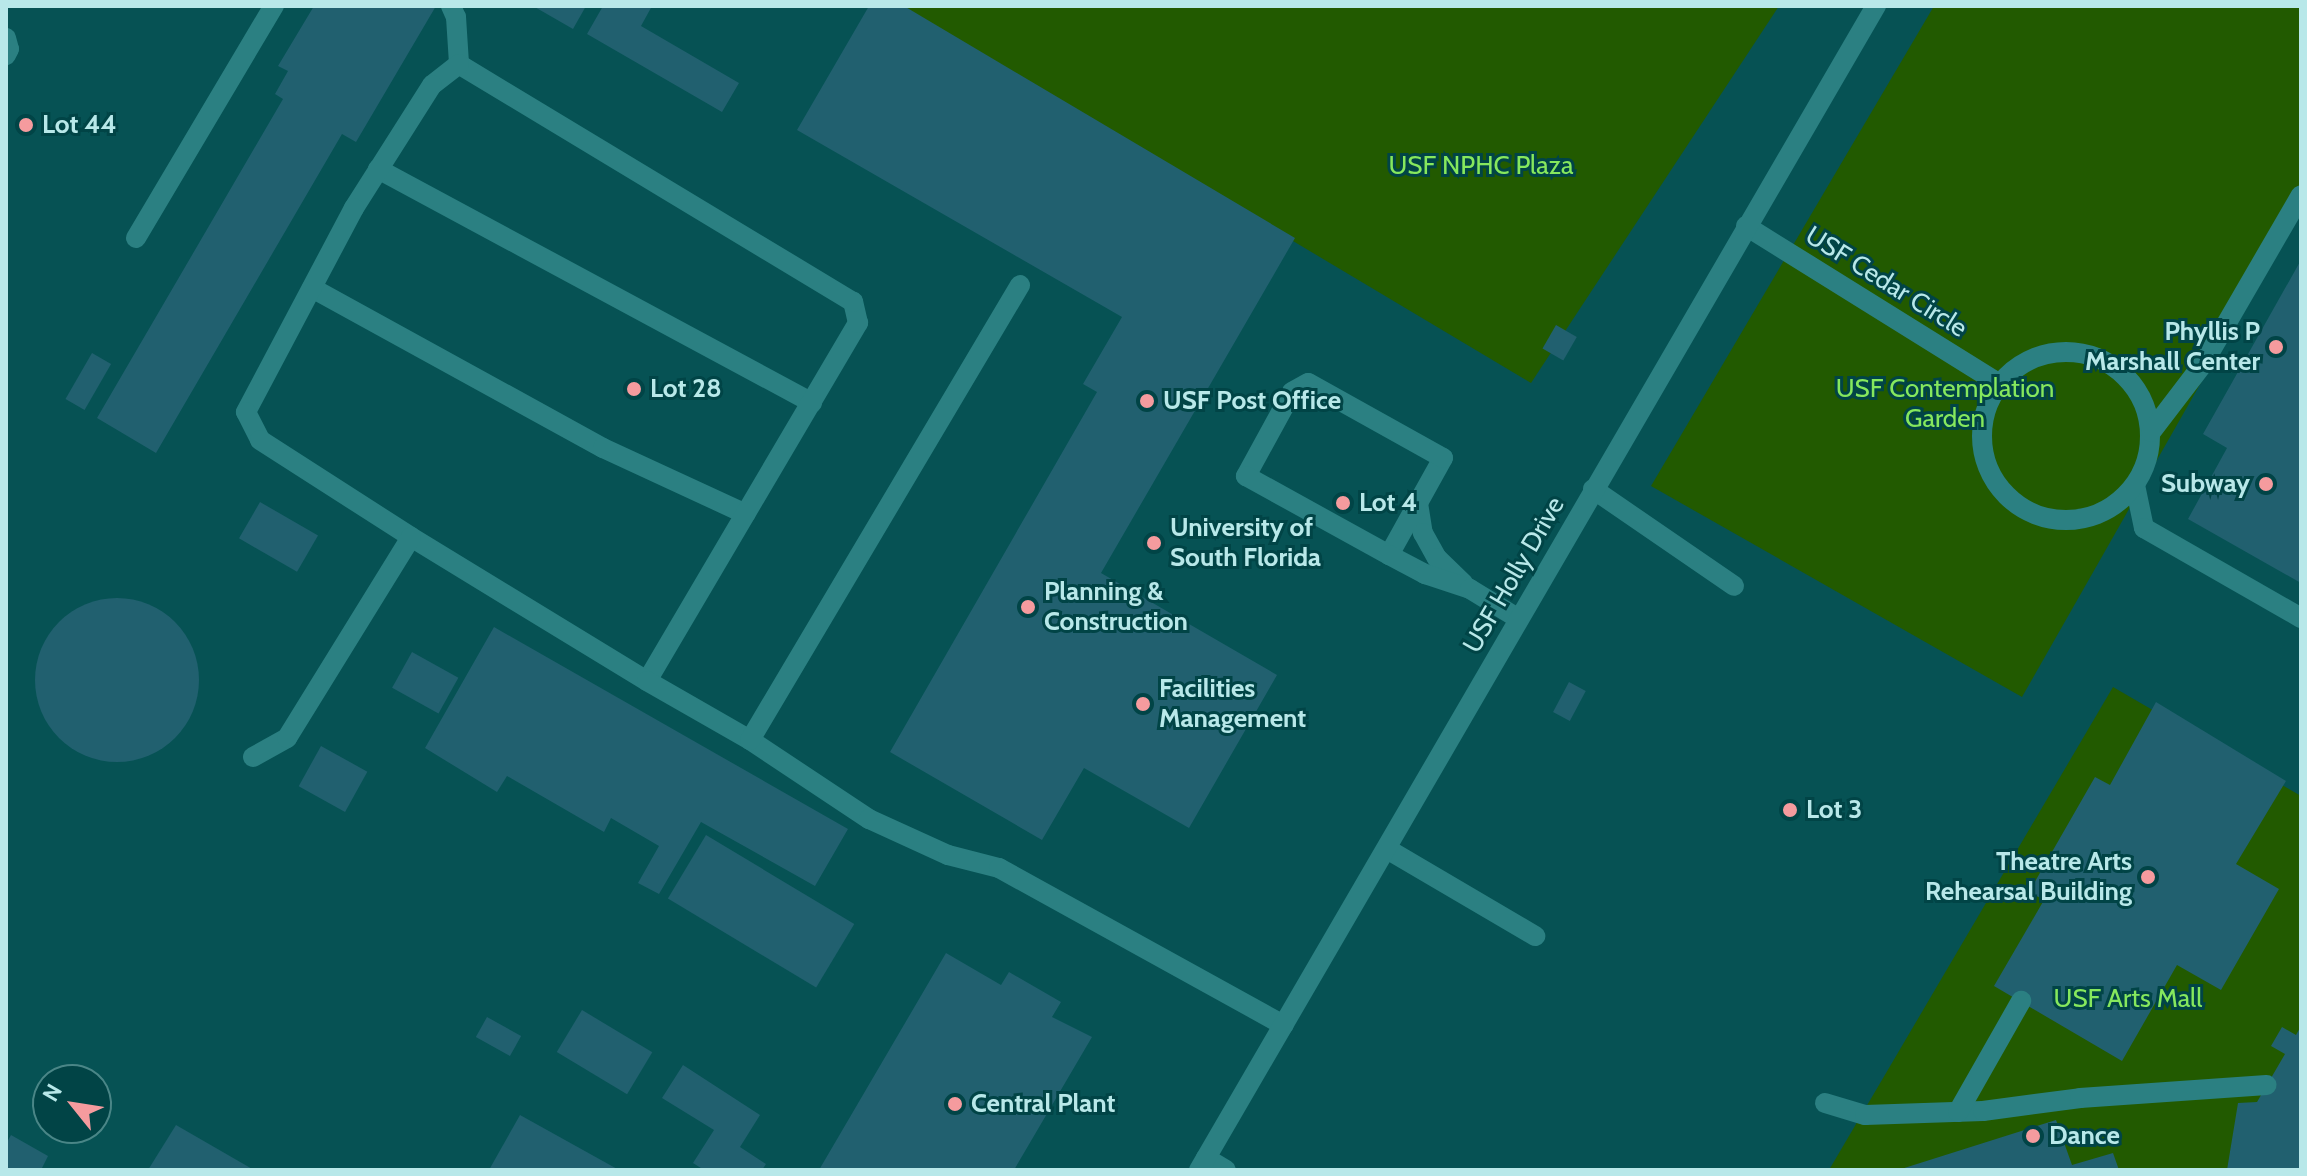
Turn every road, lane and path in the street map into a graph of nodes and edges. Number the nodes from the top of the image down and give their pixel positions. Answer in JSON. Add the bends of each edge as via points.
{"nodes":[{"id":1,"x":274,"y":6,"type":"edge"},
{"id":2,"x":451,"y":6,"type":"edge"},
{"id":3,"x":1876,"y":6,"type":"edge"},
{"id":4,"x":6,"y":38,"type":"edge"},
{"id":5,"x":6,"y":55,"type":"edge"},
{"id":6,"x":459,"y":64,"type":"junction"},
{"id":7,"x":378,"y":169,"type":"junction"},
{"id":8,"x":2301,"y":195,"type":"edge"},
{"id":9,"x":1746,"y":226,"type":"junction"},
{"id":10,"x":136,"y":238,"type":"dead end"},
{"id":11,"x":1020,"y":285,"type":"dead end"},
{"id":12,"x":312,"y":288,"type":"junction"},
{"id":13,"x":1998,"y":383,"type":"junction"},
{"id":14,"x":812,"y":403,"type":"junction"},
{"id":15,"x":2151,"y":432,"type":"junction"},
{"id":16,"x":2135,"y":485,"type":"junction"},
{"id":17,"x":1593,"y":489,"type":"junction"},
{"id":18,"x":1418,"y":503,"type":"junction"},
{"id":19,"x":746,"y":514,"type":"junction"},
{"id":20,"x":411,"y":537,"type":"junction"},
{"id":21,"x":1389,"y":555,"type":"junction"},
{"id":22,"x":1734,"y":586,"type":"dead end"},
{"id":23,"x":1470,"y":589,"type":"junction"},
{"id":24,"x":2301,"y":618,"type":"edge"},
{"id":25,"x":1519,"y":619,"type":"junction"},
{"id":26,"x":647,"y":681,"type":"junction"},
{"id":27,"x":750,"y":740,"type":"junction"},
{"id":28,"x":253,"y":757,"type":"dead end"},
{"id":29,"x":1387,"y":849,"type":"junction"},
{"id":30,"x":1535,"y":936,"type":"dead end"},
{"id":31,"x":2021,"y":1001,"type":"dead end"},
{"id":32,"x":1283,"y":1025,"type":"junction"},
{"id":33,"x":2258,"y":1091,"type":"dead end"},
{"id":34,"x":1825,"y":1103,"type":"dead end"},
{"id":35,"x":1958,"y":1112,"type":"junction"},
{"id":36,"x":1202,"y":1164,"type":"edge"},
{"id":37,"x":1226,"y":1170,"type":"edge"}],
"edges":[{"from":1,"to":10,"type":"street"},
{"from":2,"to":6,"type":"street"},
{"from":3,"to":9,"type":"street","name":"USF Holly Drive"},
{"from":4,"to":5,"type":"street"},
{"from":6,"to":7,"type":"street","via":[[432,85]]},
{"from":6,"to":14,"type":"street","via":[[853,302],[858,323]]},
{"from":7,"to":12,"type":"street"},
{"from":7,"to":14,"type":"street"},
{"from":8,"to":15,"type":"street","via":[[2203,364]]},
{"from":9,"to":13,"type":"street","name":"USF Cedar Circle"},
{"from":9,"to":17,"type":"street","name":"USF Holly Drive"},
{"from":11,"to":27,"type":"street"},
{"from":12,"to":19,"type":"street","via":[[603,448]]},
{"from":12,"to":20,"type":"street","via":[[246,412],[260,440]]},
{"from":13,"to":15,"type":"street","via":[[2022,364],[2049,353],[2078,352],[2106,361],[2129,379],[2145,404]]},
{"from":13,"to":16,"type":"street","via":[[1982,434],[1985,460],[1997,485],[2016,504],[2065,521],[2116,505]]},
{"from":14,"to":19,"type":"street"},
{"from":15,"to":16,"type":"street","via":[[2147,460]]},
{"from":16,"to":24,"type":"street","via":[[2144,528]]},
{"from":17,"to":22,"type":"street"},
{"from":17,"to":25,"type":"street","name":"USF Holly Drive"},
{"from":18,"to":21,"type":"street"},
{"from":18,"to":21,"type":"street","via":[[1443,458],[1308,383],[1292,392],[1246,476]]},
{"from":18,"to":23,"type":"street","via":[[1423,533],[1437,558]]},
{"from":19,"to":26,"type":"street"},
{"from":20,"to":26,"type":"street"},
{"from":20,"to":28,"type":"street","via":[[287,738]]},
{"from":21,"to":23,"type":"street"},
{"from":23,"to":25,"type":"street"},
{"from":25,"to":29,"type":"street","name":"USF Holly Drive"},
{"from":26,"to":27,"type":"street"},
{"from":27,"to":32,"type":"street","via":[[869,819],[948,855],[999,868]]},
{"from":29,"to":30,"type":"street"},
{"from":29,"to":32,"type":"street","name":"USF Holly Drive"},
{"from":31,"to":35,"type":"street"},
{"from":32,"to":36,"type":"street","name":"USF Holly Drive"},
{"from":33,"to":35,"type":"street","via":[[2080,1098]]},
{"from":34,"to":35,"type":"street","via":[[1865,1115]]},
{"from":36,"to":37,"type":"street"}]}
